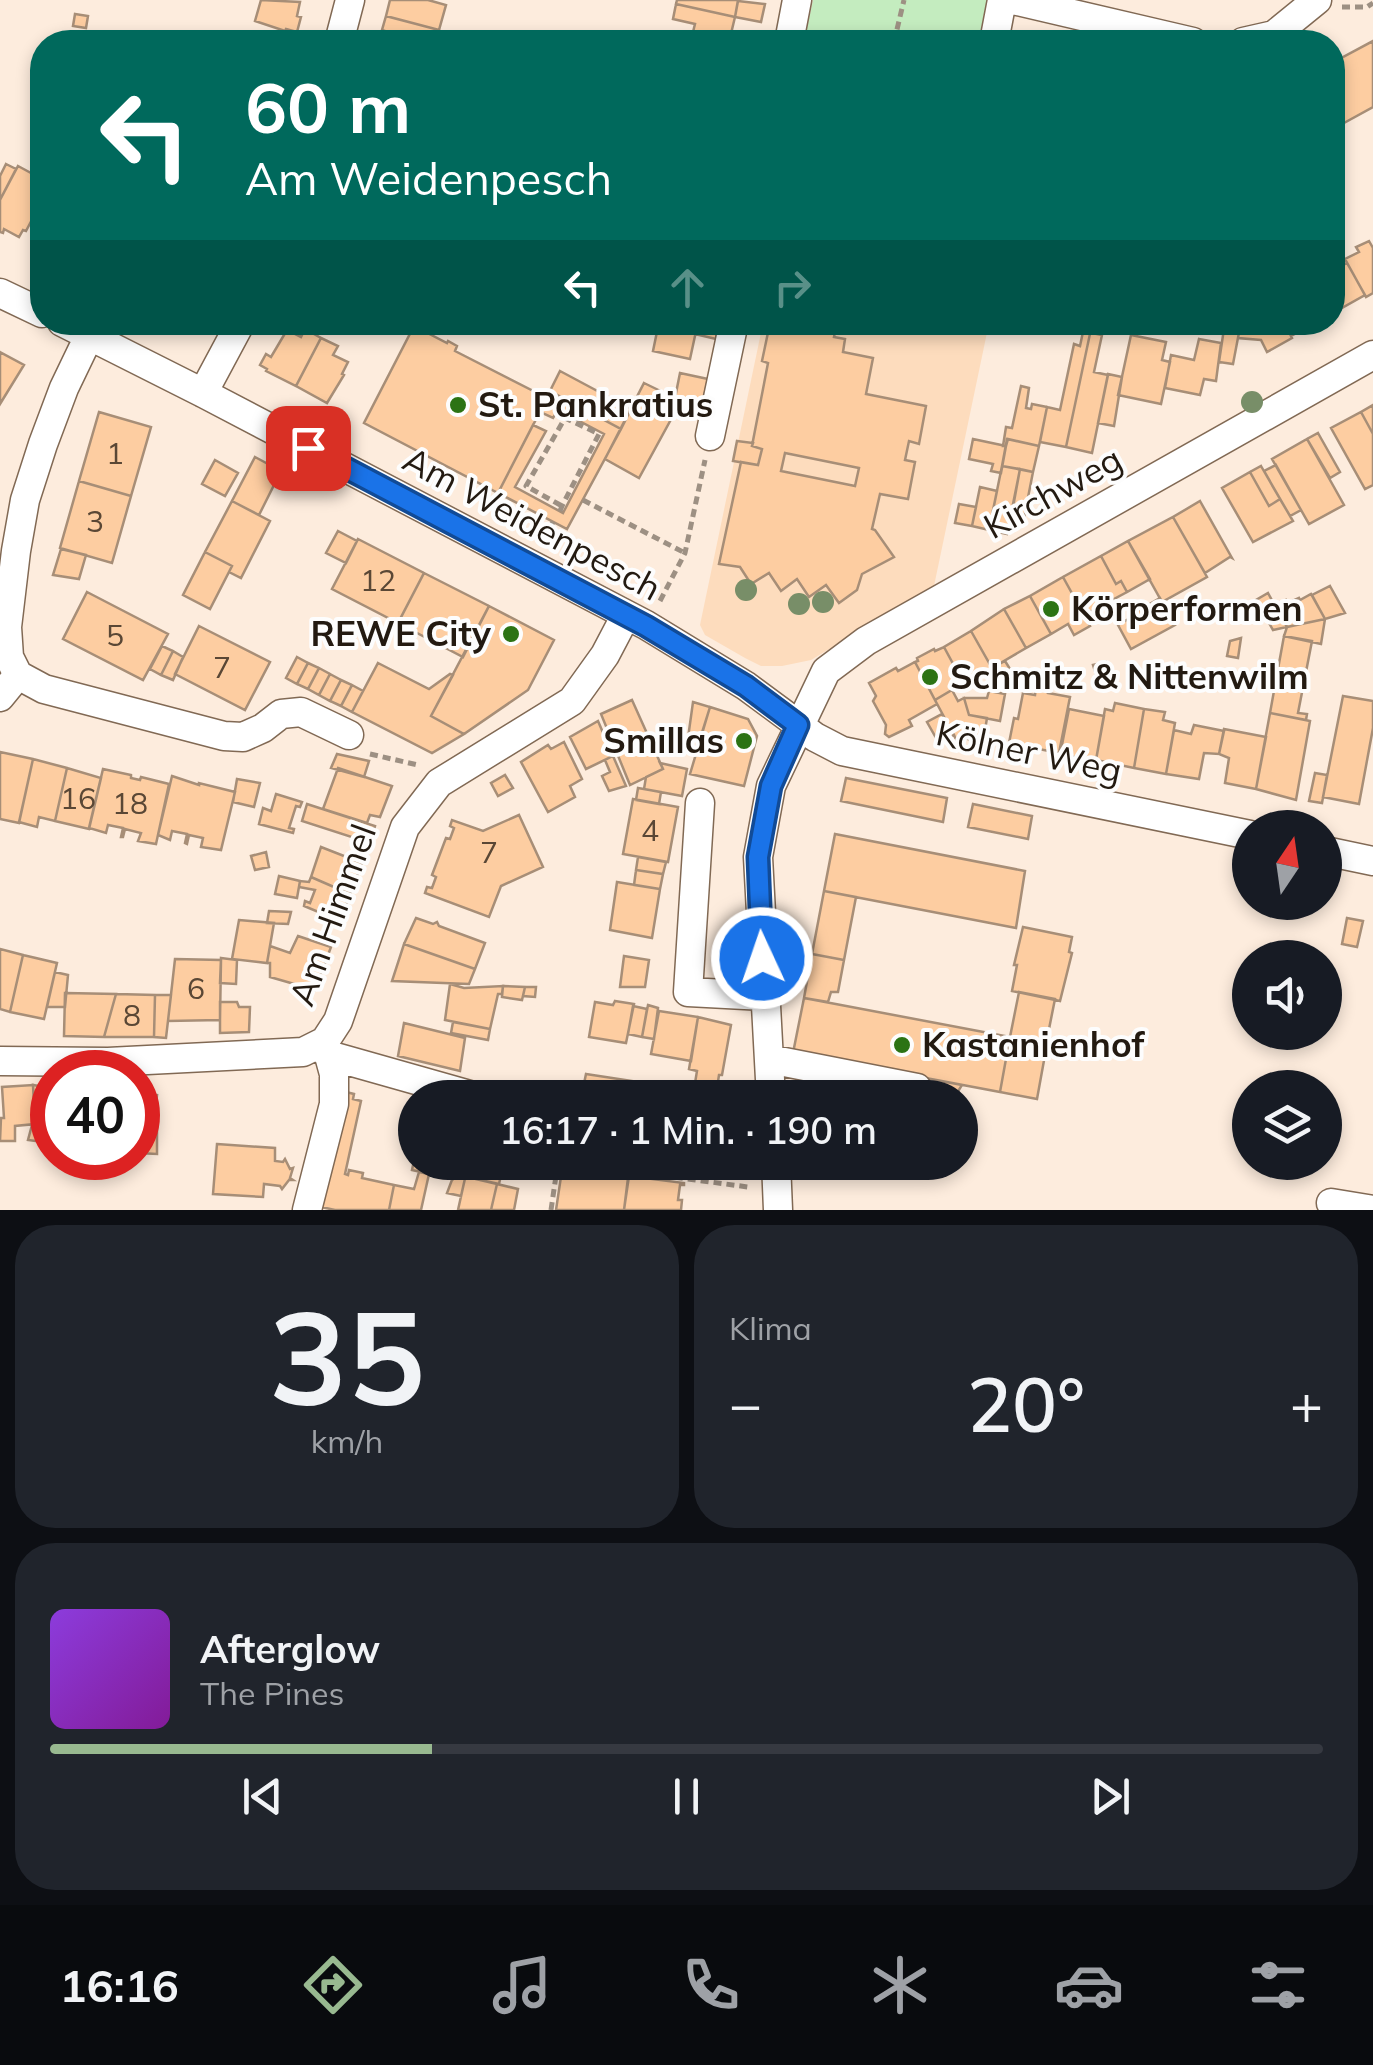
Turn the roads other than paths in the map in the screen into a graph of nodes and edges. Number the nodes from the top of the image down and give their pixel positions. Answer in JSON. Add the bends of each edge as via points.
{"nodes":[{"id":1,"x":350,"y":0,"type":"edge"},
{"id":2,"x":797,"y":0,"type":"edge"},
{"id":3,"x":1002,"y":0,"type":"edge"},
{"id":4,"x":1013,"y":0,"type":"edge"},
{"id":5,"x":1318,"y":0,"type":"edge"},
{"id":6,"x":342,"y":30,"type":"edge"},
{"id":7,"x":791,"y":30,"type":"edge"},
{"id":8,"x":996,"y":30,"type":"edge"},
{"id":9,"x":1142,"y":30,"type":"edge"},
{"id":10,"x":1279,"y":30,"type":"edge"},
{"id":11,"x":0,"y":293,"type":"edge"},
{"id":12,"x":30,"y":307,"type":"edge"},
{"id":13,"x":234,"y":335,"type":"edge"},
{"id":14,"x":731,"y":335,"type":"edge"},
{"id":15,"x":89,"y":336,"type":"joint"},
{"id":16,"x":1373,"y":355,"type":"edge"},
{"id":17,"x":202,"y":392,"type":"junction"},
{"id":18,"x":710,"y":436,"type":"road end"},
{"id":19,"x":636,"y":620,"type":"junction"},
{"id":20,"x":9,"y":686,"type":"edge"},
{"id":21,"x":798,"y":725,"type":"junction"},
{"id":22,"x":349,"y":735,"type":"road end"},
{"id":23,"x":700,"y":803,"type":"dead end"},
{"id":24,"x":1232,"y":832,"type":"edge"},
{"id":25,"x":1342,"y":854,"type":"edge"},
{"id":26,"x":1373,"y":860,"type":"edge"},
{"id":27,"x":764,"y":996,"type":"junction"},
{"id":28,"x":326,"y":1048,"type":"junction"},
{"id":29,"x":769,"y":1058,"type":"junction"},
{"id":30,"x":0,"y":1061,"type":"edge"},
{"id":31,"x":425,"y":1080,"type":"edge"},
{"id":32,"x":771,"y":1080,"type":"edge"},
{"id":33,"x":878,"y":1080,"type":"edge"},
{"id":34,"x":1330,"y":1202,"type":"dead end"},
{"id":35,"x":307,"y":1210,"type":"edge"},
{"id":36,"x":1373,"y":1210,"type":"edge"}],
"edges":[{"from":1,"to":6,"type":"street"},
{"from":2,"to":7,"type":"street"},
{"from":3,"to":8,"type":"street"},
{"from":4,"to":9,"type":"street"},
{"from":5,"to":10,"type":"street"},
{"from":11,"to":12,"type":"street"},
{"from":13,"to":17,"type":"street"},
{"from":14,"to":18,"type":"street"},
{"from":15,"to":17,"type":"street","name":"Am Weidenpesch"},
{"from":15,"to":20,"type":"street","via":[[25,500],[7,627]]},
{"from":16,"to":21,"type":"street","name":"Kirchweg","via":[[866,641],[826,670]]},
{"from":17,"to":19,"type":"street","name":"Am Weidenpesch"},
{"from":19,"to":21,"type":"street","name":"Am Weidenpesch"},
{"from":19,"to":28,"type":"street","name":"Am Himmel","via":[[572,701],[438,783],[405,827]]},
{"from":20,"to":22,"type":"street","via":[[44,689],[224,736],[243,738],[281,714],[301,712]]},
{"from":21,"to":24,"type":"street","name":"Kölner Weg","via":[[842,751]]},
{"from":21,"to":27,"type":"street","name":"Kirchweg","via":[[771,786],[758,857]]},
{"from":23,"to":27,"type":"street","via":[[688,992]]},
{"from":25,"to":26,"type":"street"},
{"from":27,"to":29,"type":"street","name":"Kirchweg"},
{"from":28,"to":30,"type":"street","via":[[108,1062]]},
{"from":28,"to":31,"type":"street"},
{"from":28,"to":35,"type":"street","via":[[334,1104]]},
{"from":29,"to":32,"type":"street","name":"Kirchweg"},
{"from":29,"to":33,"type":"street"},
{"from":34,"to":36,"type":"street"}]}
